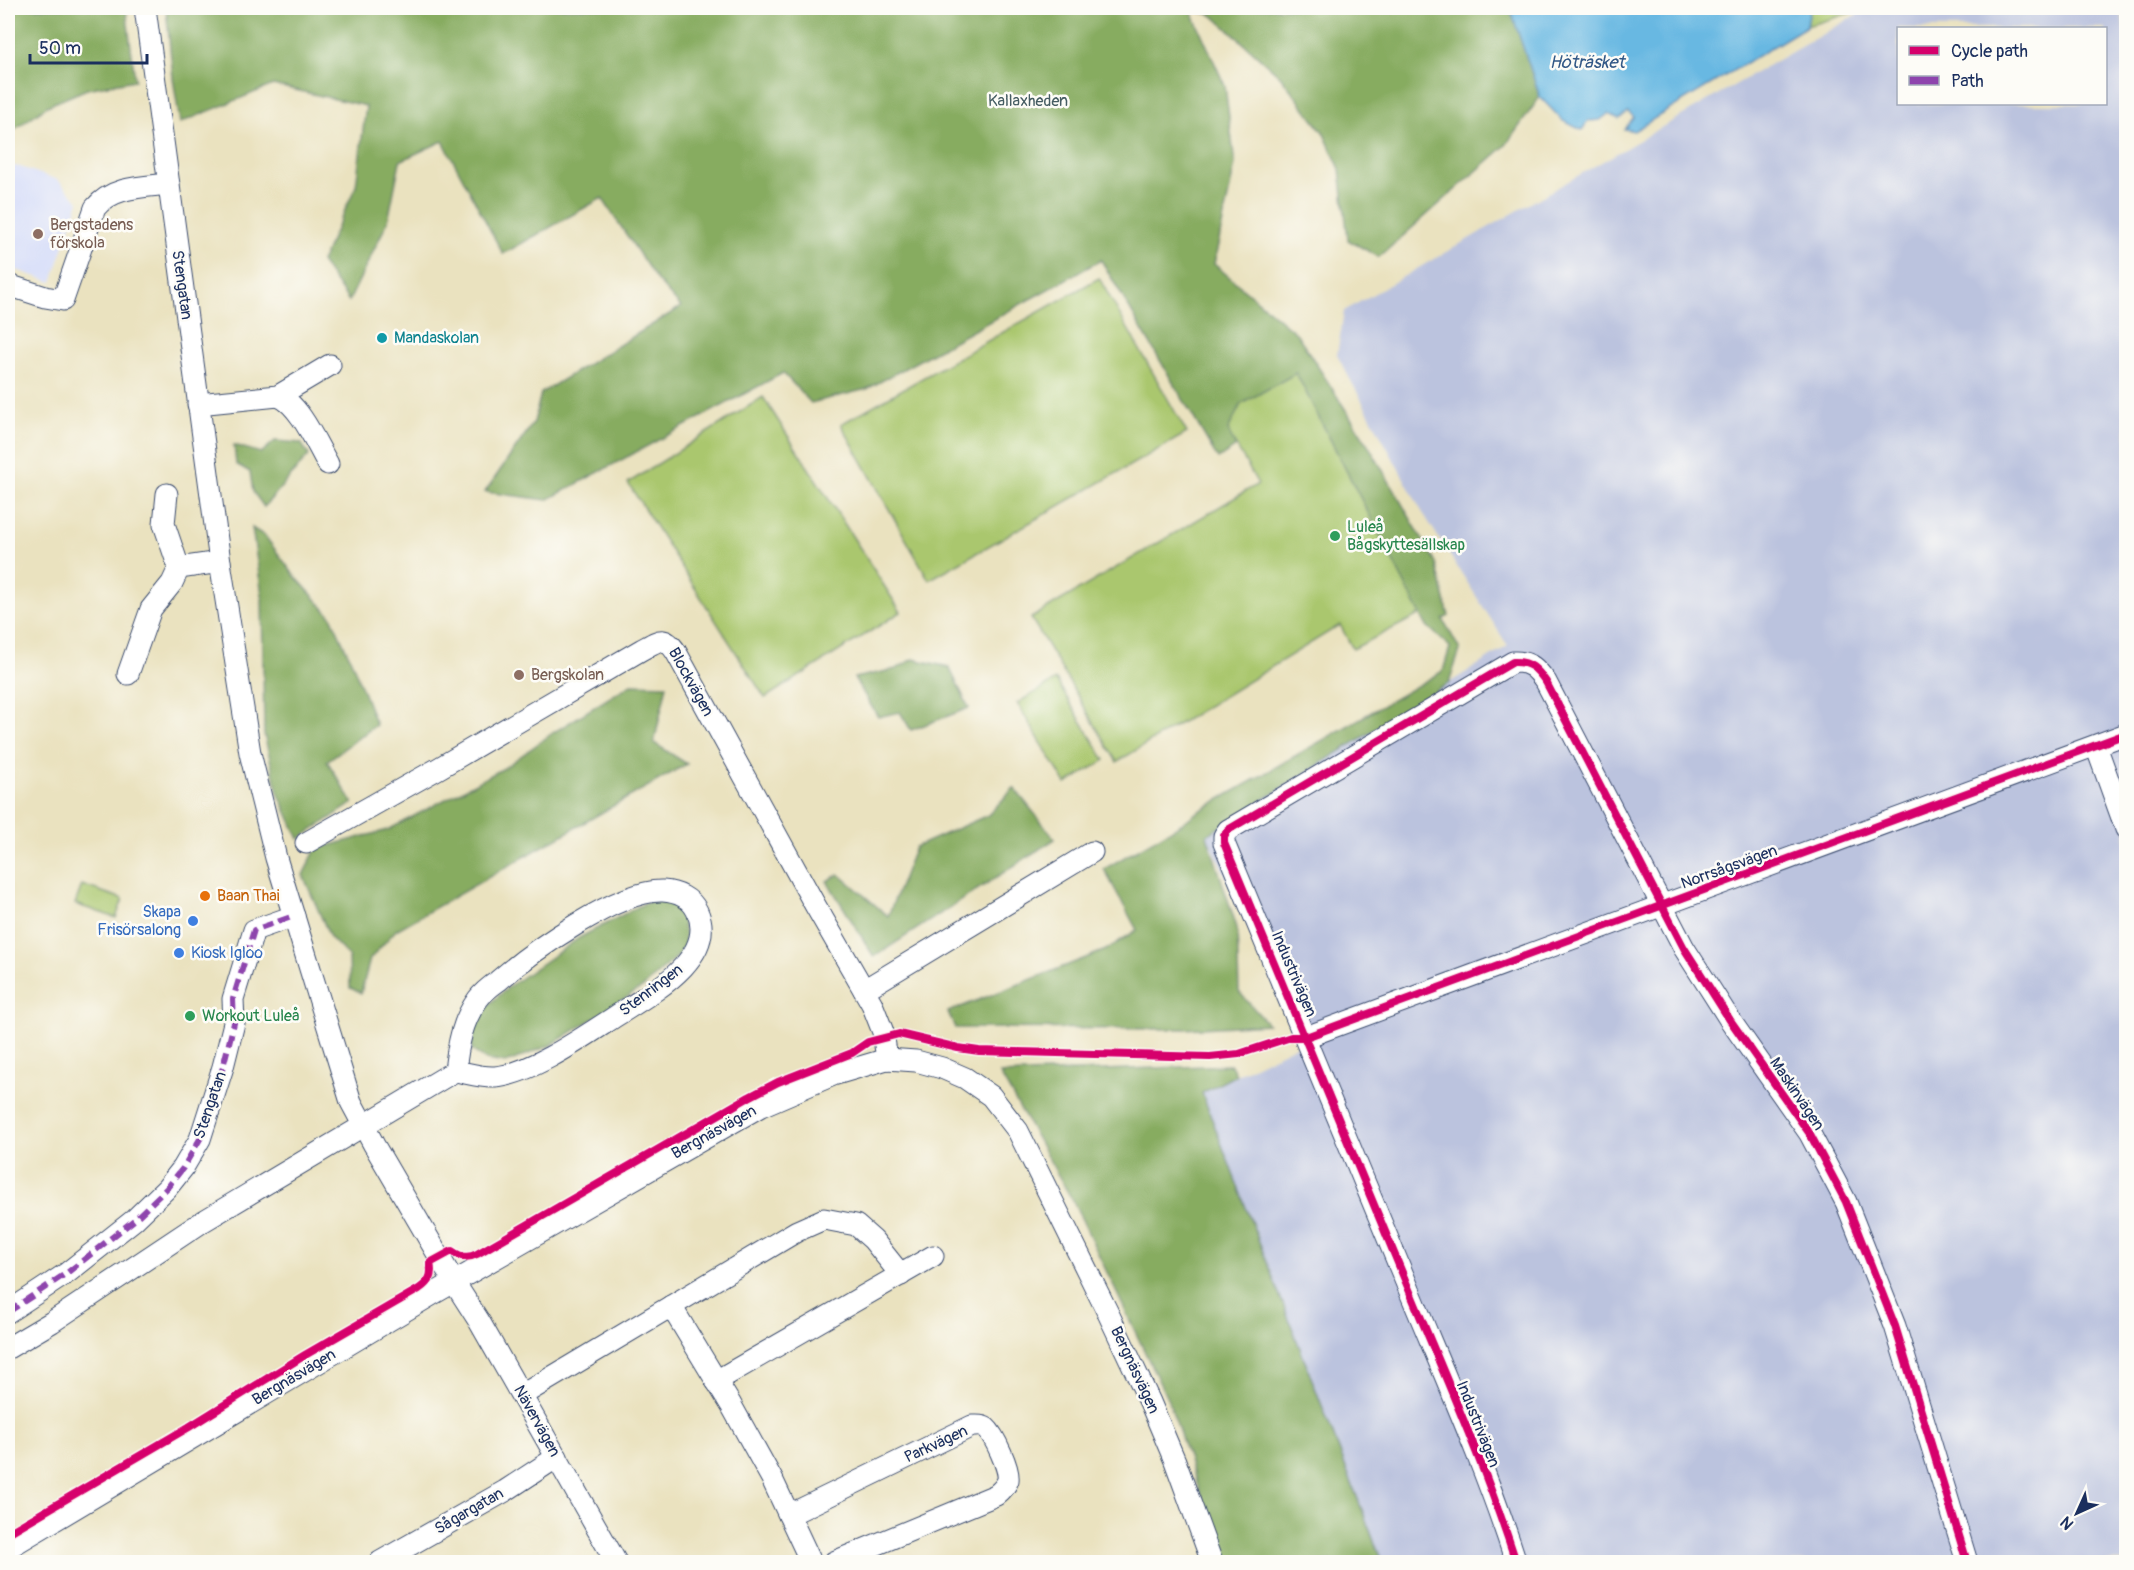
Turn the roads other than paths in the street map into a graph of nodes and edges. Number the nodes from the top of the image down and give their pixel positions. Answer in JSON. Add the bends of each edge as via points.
{"nodes":[{"id":1,"x":145,"y":8,"type":"edge"},
{"id":2,"x":169,"y":184,"type":"junction"},
{"id":3,"x":9,"y":284,"type":"edge"},
{"id":4,"x":330,"y":365,"type":"dead end"},
{"id":5,"x":278,"y":396,"type":"junction"},
{"id":6,"x":198,"y":404,"type":"junction"},
{"id":7,"x":328,"y":464,"type":"dead end"},
{"id":8,"x":167,"y":494,"type":"dead end"},
{"id":9,"x":220,"y":562,"type":"junction"},
{"id":10,"x":179,"y":568,"type":"junction"},
{"id":11,"x":128,"y":674,"type":"dead end"},
{"id":12,"x":1556,"y":701,"type":"joint"},
{"id":13,"x":2127,"y":734,"type":"edge"},
{"id":14,"x":2096,"y":746,"type":"junction"},
{"id":15,"x":2127,"y":829,"type":"edge"},
{"id":16,"x":306,"y":843,"type":"dead end"},
{"id":17,"x":1092,"y":852,"type":"dead end"},
{"id":18,"x":1662,"y":906,"type":"junction"},
{"id":19,"x":294,"y":916,"type":"junction"},
{"id":20,"x":864,"y":990,"type":"junction"},
{"id":21,"x":1306,"y":1037,"type":"junction"},
{"id":22,"x":887,"y":1059,"type":"junction"},
{"id":23,"x":454,"y":1071,"type":"junction"},
{"id":24,"x":364,"y":1125,"type":"junction"},
{"id":25,"x":933,"y":1256,"type":"dead end"},
{"id":26,"x":901,"y":1275,"type":"junction"},
{"id":27,"x":454,"y":1282,"type":"junction"},
{"id":28,"x":671,"y":1306,"type":"junction"},
{"id":29,"x":8,"y":1312,"type":"edge"},
{"id":30,"x":8,"y":1348,"type":"edge"},
{"id":31,"x":716,"y":1382,"type":"junction"},
{"id":32,"x":522,"y":1395,"type":"junction"},
{"id":33,"x":557,"y":1457,"type":"junction"},
{"id":34,"x":789,"y":1515,"type":"junction"},
{"id":35,"x":8,"y":1548,"type":"edge"},
{"id":36,"x":380,"y":1563,"type":"edge"},
{"id":37,"x":616,"y":1563,"type":"edge"},
{"id":38,"x":811,"y":1563,"type":"edge"},
{"id":39,"x":834,"y":1563,"type":"edge"},
{"id":40,"x":1212,"y":1563,"type":"edge"},
{"id":41,"x":1516,"y":1563,"type":"edge"},
{"id":42,"x":1967,"y":1563,"type":"edge"}],
"edges":[{"from":1,"to":2,"type":"street","name":"Stengatan"},
{"from":2,"to":3,"type":"street","via":[[123,190],[101,201],[95,208],[63,300]]},
{"from":2,"to":6,"type":"street","name":"Stengatan"},
{"from":4,"to":5,"type":"street"},
{"from":5,"to":6,"type":"street"},
{"from":5,"to":7,"type":"street","via":[[289,401]]},
{"from":6,"to":9,"type":"street","name":"Stengatan"},
{"from":8,"to":10,"type":"street","via":[[164,524]]},
{"from":9,"to":10,"type":"street"},
{"from":9,"to":19,"type":"street","name":"Stengatan","via":[[250,753]]},
{"from":10,"to":11,"type":"street","via":[[151,609]]},
{"from":12,"to":18,"type":"street","name":"Maskinvägen"},
{"from":12,"to":21,"type":"street","name":"Industrivägen","via":[[1536,668],[1522,661],[1513,662],[1228,830],[1224,843]]},
{"from":13,"to":14,"type":"street","name":"Norrsågsvägen"},
{"from":14,"to":15,"type":"street"},
{"from":14,"to":18,"type":"street","name":"Norrsågsvägen"},
{"from":16,"to":20,"type":"street","name":"Blockvägen","via":[[641,650],[665,640],[676,652]]},
{"from":17,"to":20,"type":"street"},
{"from":18,"to":21,"type":"street","name":"Norrsågsvägen"},
{"from":18,"to":42,"type":"street","name":"Maskinvägen","via":[[1712,993],[1810,1134],[1846,1202],[1895,1326]]},
{"from":19,"to":24,"type":"street","name":"Stengatan","via":[[351,1102]]},
{"from":19,"to":29,"type":"street","name":"Stengatan","via":[[254,930],[233,999],[234,1023],[223,1067],[200,1139],[177,1176],[144,1211],[101,1247]]},
{"from":20,"to":22,"type":"street","name":"Blockvägen","via":[[882,1026]]},
{"from":21,"to":41,"type":"street","name":"Industrivägen","via":[[1460,1413]]},
{"from":22,"to":27,"type":"street","name":"Bergnäsvägen","via":[[832,1075],[761,1106]]},
{"from":22,"to":40,"type":"street","name":"Bergnäsvägen","via":[[916,1061],[964,1078],[991,1096],[1018,1131],[1150,1402]]},
{"from":23,"to":23,"type":"street","name":"Stenringen","via":[[463,1025],[479,997],[521,961],[583,921],[641,893],[677,893],[696,910],[701,933],[697,948],[681,969],[651,994],[526,1069],[495,1077]]},
{"from":23,"to":24,"type":"street"},
{"from":24,"to":27,"type":"street","name":"Stengatan"},
{"from":24,"to":30,"type":"street","via":[[202,1222]]},
{"from":25,"to":26,"type":"street"},
{"from":26,"to":28,"type":"street","via":[[873,1239],[856,1225],[824,1219]]},
{"from":26,"to":31,"type":"street"},
{"from":27,"to":32,"type":"street","name":"Nävervägen"},
{"from":27,"to":35,"type":"street","name":"Bergnäsvägen"},
{"from":28,"to":31,"type":"street"},
{"from":28,"to":32,"type":"street"},
{"from":31,"to":34,"type":"street"},
{"from":32,"to":33,"type":"street","name":"Nävervägen"},
{"from":33,"to":36,"type":"street","name":"Sågargatan"},
{"from":33,"to":37,"type":"street","name":"Nävervägen"},
{"from":34,"to":38,"type":"street"},
{"from":34,"to":39,"type":"street","name":"Parkvägen","via":[[972,1426],[986,1428],[1008,1471],[1002,1491]]}]}
